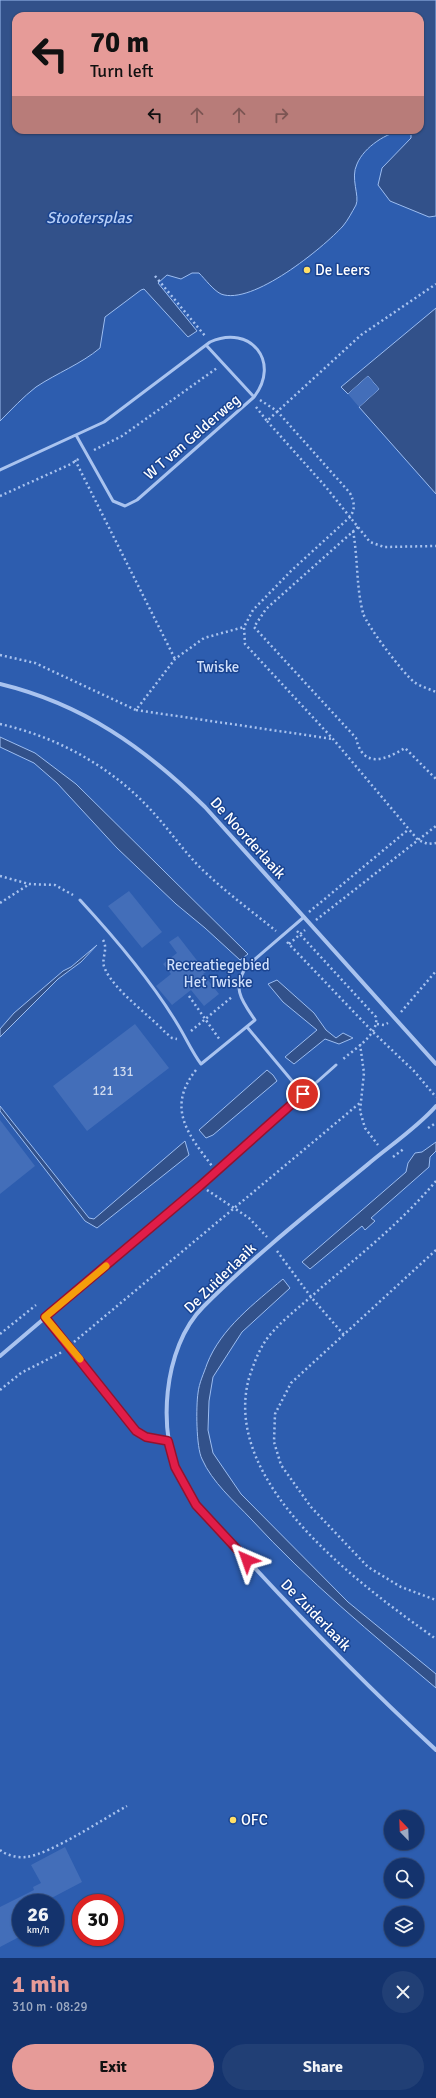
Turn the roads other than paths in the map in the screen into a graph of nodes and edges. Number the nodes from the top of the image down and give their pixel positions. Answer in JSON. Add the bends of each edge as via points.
{"nodes":[{"id":1,"x":206,"y":345,"type":"junction"},
{"id":2,"x":254,"y":397,"type":"junction"},
{"id":3,"x":76,"y":435,"type":"junction"},
{"id":4,"x":0,"y":470,"type":"edge"},
{"id":5,"x":0,"y":684,"type":"edge"},
{"id":6,"x":80,"y":900,"type":"road end"},
{"id":7,"x":304,"y":917,"type":"junction"},
{"id":8,"x":247,"y":1026,"type":"junction"},
{"id":9,"x":436,"y":1064,"type":"edge"},
{"id":10,"x":336,"y":1065,"type":"road end"},
{"id":11,"x":303,"y":1094,"type":"junction"},
{"id":12,"x":436,"y":1106,"type":"edge"},
{"id":13,"x":200,"y":1186,"type":"joint"},
{"id":14,"x":45,"y":1317,"type":"junction"},
{"id":15,"x":0,"y":1356,"type":"edge"},
{"id":16,"x":168,"y":1441,"type":"junction"},
{"id":17,"x":436,"y":1750,"type":"edge"}],
"edges":[{"from":1,"to":2,"type":"lane","name":"W T van Gelderweg"},
{"from":1,"to":2,"type":"lane","via":[[219,338],[240,337],[255,346],[266,372],[264,382]]},
{"from":1,"to":3,"type":"lane","via":[[104,422]]},
{"from":2,"to":3,"type":"lane","name":"W T van Gelderweg","via":[[137,500],[125,506],[113,501]]},
{"from":3,"to":4,"type":"lane"},
{"from":5,"to":7,"type":"street","name":"De Noorderlaaik","via":[[62,704],[98,722],[148,755],[205,807]]},
{"from":6,"to":8,"type":"lane","via":[[134,965],[178,1024],[201,1064]]},
{"from":7,"to":8,"type":"lane","via":[[247,966],[238,981],[239,991],[255,1020]]},
{"from":7,"to":9,"type":"street","name":"De Noorderlaaik"},
{"from":8,"to":11,"type":"lane"},
{"from":10,"to":11,"type":"lane"},
{"from":11,"to":13,"type":"lane"},
{"from":12,"to":16,"type":"street","name":"De Zuiderlaaik","via":[[272,1244],[201,1309],[189,1325],[172,1365],[168,1393]]},
{"from":13,"to":14,"type":"street"},
{"from":14,"to":15,"type":"street"},
{"from":14,"to":16,"type":"lane","via":[[136,1431],[146,1437]]},
{"from":16,"to":17,"type":"street","name":"De Zuiderlaaik","via":[[175,1467],[196,1505],[308,1625],[392,1710]]}]}
